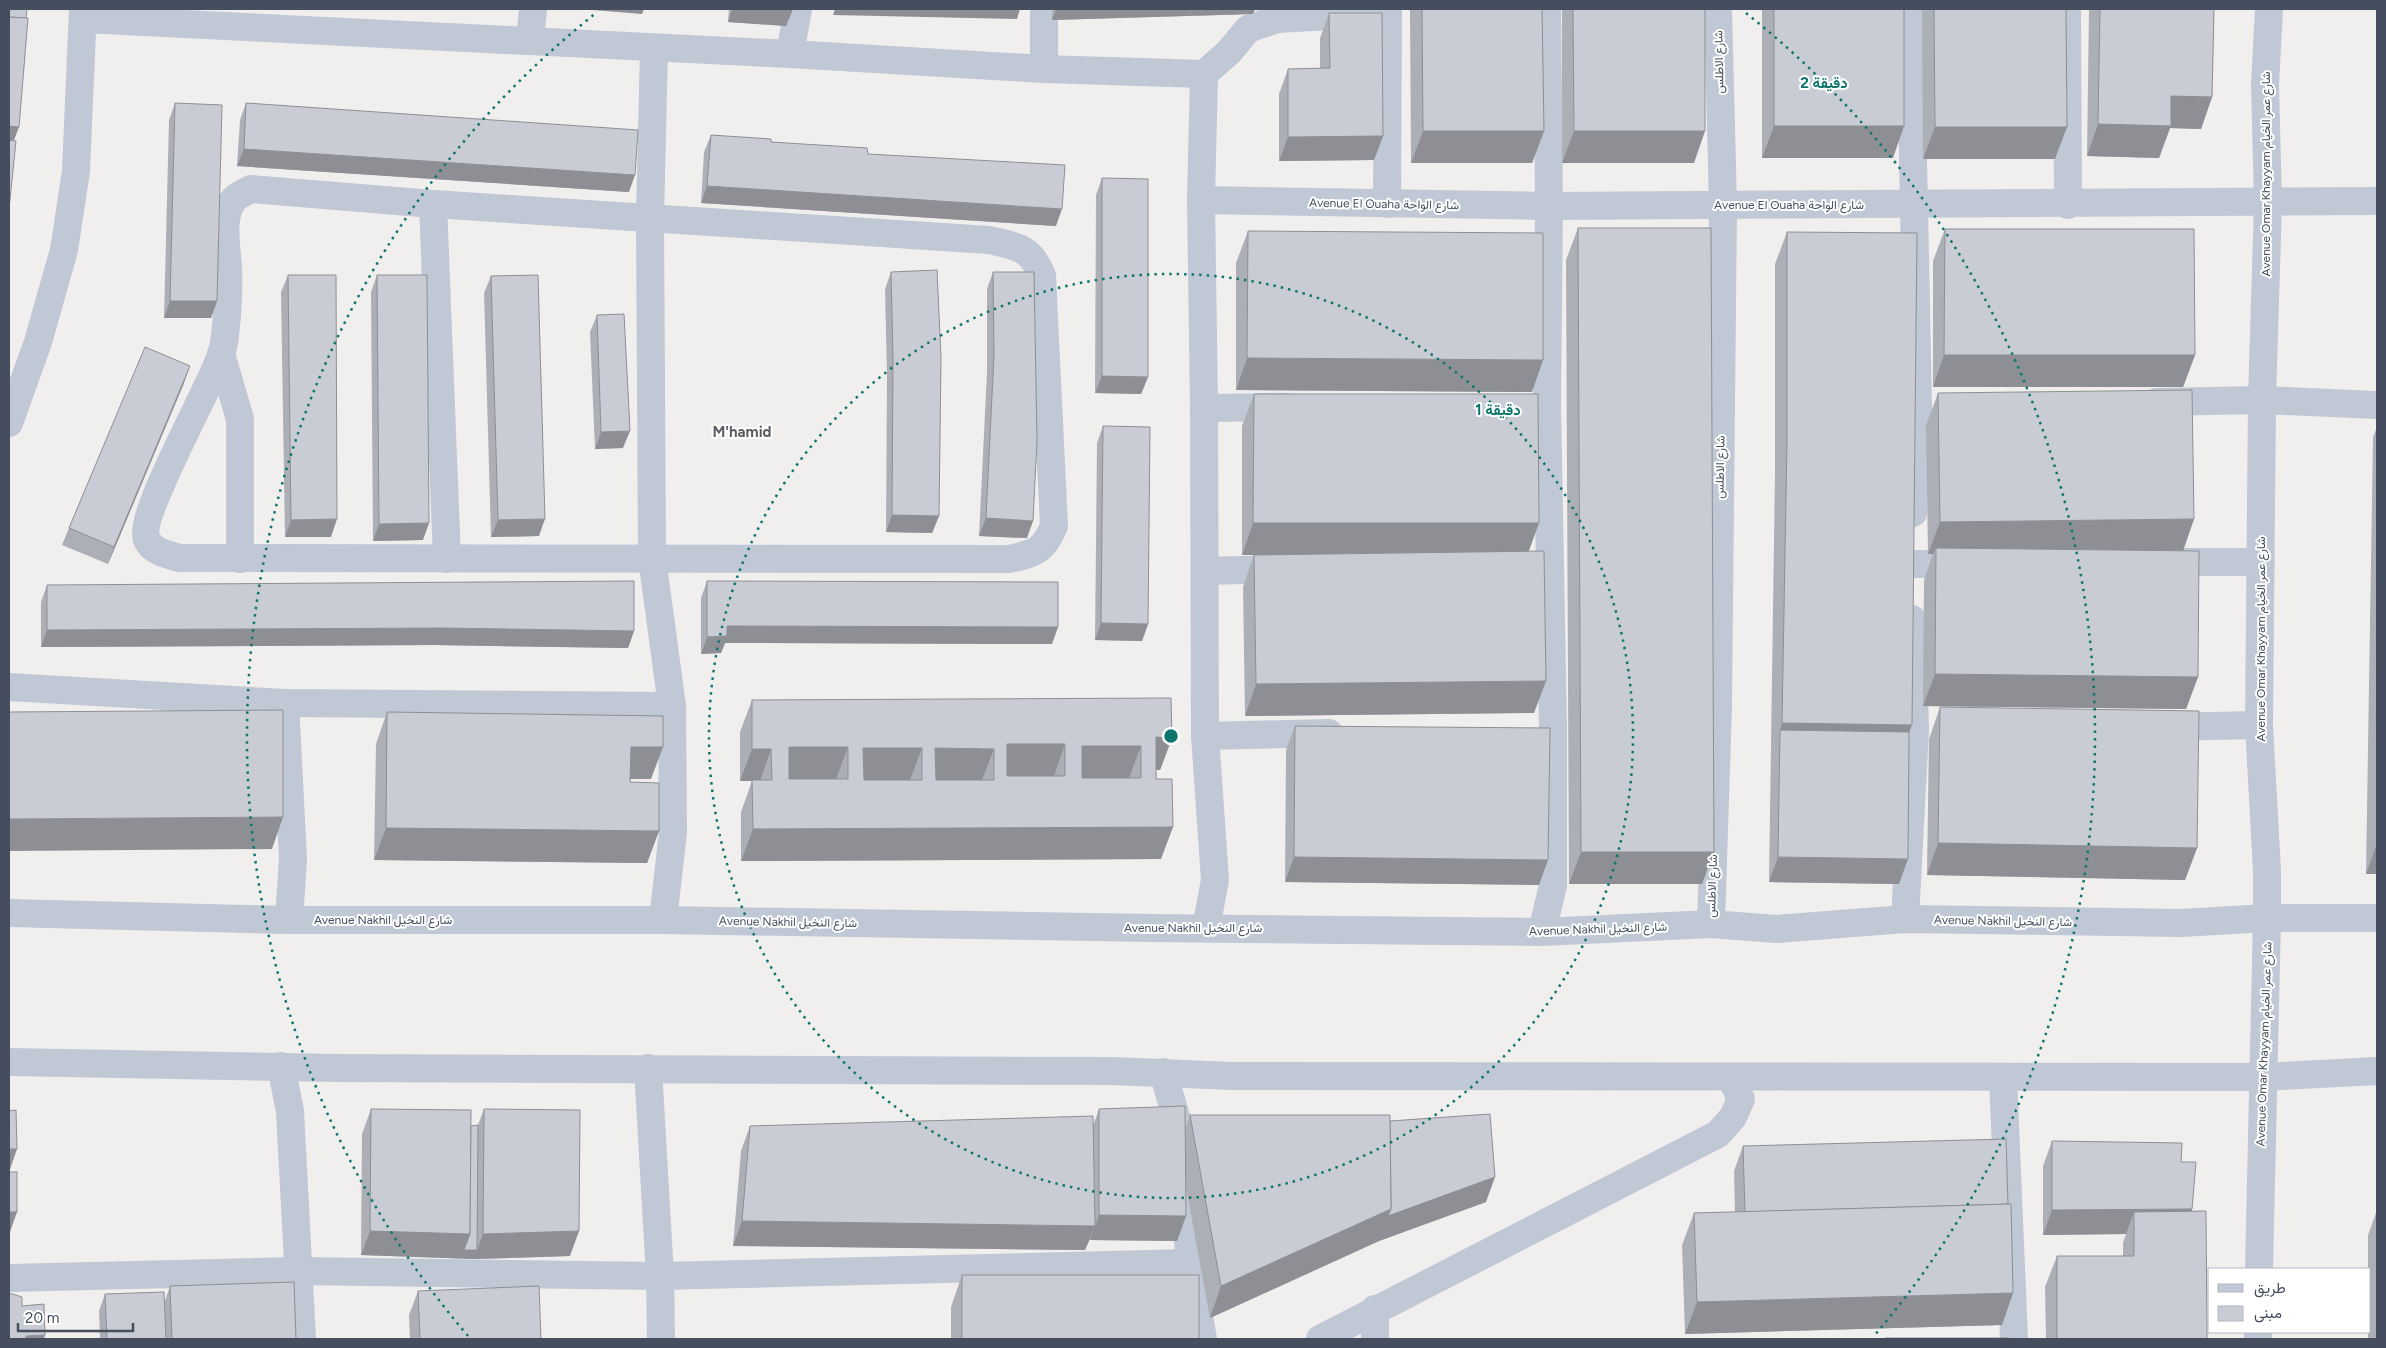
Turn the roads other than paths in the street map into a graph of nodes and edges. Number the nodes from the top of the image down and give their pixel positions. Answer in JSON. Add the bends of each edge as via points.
{"nodes":[{"id":1,"x":533,"y":9,"type":"edge"},
{"id":2,"x":798,"y":9,"type":"edge"},
{"id":3,"x":1044,"y":9,"type":"edge"},
{"id":4,"x":1547,"y":9,"type":"edge"},
{"id":5,"x":1718,"y":9,"type":"edge"},
{"id":6,"x":1910,"y":9,"type":"edge"},
{"id":7,"x":2067,"y":9,"type":"edge"},
{"id":8,"x":2269,"y":9,"type":"edge"},
{"id":9,"x":1389,"y":11,"type":"edge"},
{"id":10,"x":83,"y":14,"type":"edge"},
{"id":11,"x":1278,"y":14,"type":"edge"},
{"id":12,"x":530,"y":41,"type":"junction"},
{"id":13,"x":654,"y":48,"type":"junction"},
{"id":14,"x":790,"y":54,"type":"junction"},
{"id":15,"x":1044,"y":69,"type":"junction"},
{"id":16,"x":1204,"y":74,"type":"junction"},
{"id":17,"x":1201,"y":200,"type":"junction"},
{"id":18,"x":2377,"y":201,"type":"edge"},
{"id":19,"x":2268,"y":203,"type":"junction"},
{"id":20,"x":433,"y":204,"type":"junction"},
{"id":21,"x":1387,"y":204,"type":"junction"},
{"id":22,"x":2068,"y":205,"type":"junction"},
{"id":23,"x":1549,"y":206,"type":"junction"},
{"id":24,"x":1723,"y":206,"type":"junction"},
{"id":25,"x":1913,"y":206,"type":"junction"},
{"id":26,"x":650,"y":217,"type":"junction"},
{"id":27,"x":222,"y":354,"type":"junction"},
{"id":28,"x":2262,"y":400,"type":"junction"},
{"id":29,"x":2134,"y":402,"type":"edge"},
{"id":30,"x":1518,"y":405,"type":"edge"},
{"id":31,"x":1547,"y":405,"type":"junction"},
{"id":32,"x":2377,"y":405,"type":"edge"},
{"id":33,"x":1918,"y":406,"type":"junction"},
{"id":34,"x":1947,"y":406,"type":"edge"},
{"id":35,"x":1312,"y":407,"type":"edge"},
{"id":36,"x":1204,"y":408,"type":"junction"},
{"id":37,"x":9,"y":423,"type":"edge"},
{"id":38,"x":652,"y":558,"type":"junction"},
{"id":39,"x":240,"y":559,"type":"junction"},
{"id":40,"x":447,"y":559,"type":"junction"},
{"id":41,"x":2261,"y":562,"type":"junction"},
{"id":42,"x":1550,"y":563,"type":"junction"},
{"id":43,"x":2134,"y":563,"type":"edge"},
{"id":44,"x":1520,"y":564,"type":"edge"},
{"id":45,"x":1910,"y":564,"type":"junction"},
{"id":46,"x":1988,"y":564,"type":"edge"},
{"id":47,"x":1313,"y":569,"type":"edge"},
{"id":48,"x":1205,"y":572,"type":"junction"},
{"id":49,"x":9,"y":688,"type":"edge"},
{"id":50,"x":285,"y":703,"type":"junction"},
{"id":51,"x":672,"y":706,"type":"junction"},
{"id":52,"x":2259,"y":725,"type":"junction"},
{"id":53,"x":2131,"y":727,"type":"edge"},
{"id":54,"x":1553,"y":728,"type":"junction"},
{"id":55,"x":1523,"y":729,"type":"edge"},
{"id":56,"x":1944,"y":729,"type":"edge"},
{"id":57,"x":1915,"y":730,"type":"junction"},
{"id":58,"x":1354,"y":732,"type":"edge"},
{"id":59,"x":1205,"y":736,"type":"junction"},
{"id":60,"x":9,"y":913,"type":"edge"},
{"id":61,"x":2267,"y":918,"type":"junction"},
{"id":62,"x":2377,"y":918,"type":"edge"},
{"id":63,"x":1905,"y":919,"type":"junction"},
{"id":64,"x":289,"y":920,"type":"junction"},
{"id":65,"x":664,"y":920,"type":"junction"},
{"id":66,"x":1711,"y":924,"type":"junction"},
{"id":67,"x":1206,"y":928,"type":"junction"},
{"id":68,"x":1542,"y":932,"type":"junction"},
{"id":69,"x":9,"y":1062,"type":"edge"},
{"id":70,"x":281,"y":1066,"type":"junction"},
{"id":71,"x":648,"y":1068,"type":"junction"},
{"id":72,"x":2377,"y":1071,"type":"edge"},
{"id":73,"x":1163,"y":1072,"type":"junction"},
{"id":74,"x":2003,"y":1077,"type":"junction"},
{"id":75,"x":2264,"y":1077,"type":"junction"},
{"id":76,"x":1731,"y":1078,"type":"junction"},
{"id":77,"x":1190,"y":1263,"type":"junction"},
{"id":78,"x":2259,"y":1268,"type":"edge"},
{"id":79,"x":298,"y":1271,"type":"junction"},
{"id":80,"x":660,"y":1276,"type":"junction"},
{"id":81,"x":9,"y":1278,"type":"edge"},
{"id":82,"x":1375,"y":1309,"type":"junction"},
{"id":83,"x":302,"y":1339,"type":"edge"},
{"id":84,"x":661,"y":1339,"type":"edge"},
{"id":85,"x":1204,"y":1339,"type":"edge"},
{"id":86,"x":1320,"y":1339,"type":"edge"},
{"id":87,"x":1375,"y":1339,"type":"edge"},
{"id":88,"x":1984,"y":1339,"type":"edge"},
{"id":89,"x":2014,"y":1339,"type":"edge"}],
"edges":[{"from":1,"to":12,"type":"street"},
{"from":2,"to":14,"type":"street"},
{"from":3,"to":15,"type":"street"},
{"from":4,"to":23,"type":"street"},
{"from":5,"to":24,"type":"street","name":"شارع الاطلس"},
{"from":6,"to":25,"type":"street"},
{"from":7,"to":22,"type":"street"},
{"from":8,"to":19,"type":"street","name":"Avenue Omar Khayyam شارع عمر الخيام","via":[[2265,85]]},
{"from":9,"to":11,"type":"street"},
{"from":9,"to":21,"type":"street"},
{"from":10,"to":12,"type":"street"},
{"from":10,"to":37,"type":"street","via":[[76,171],[64,250],[38,342]]},
{"from":11,"to":16,"type":"street","via":[[1248,29]]},
{"from":12,"to":13,"type":"street"},
{"from":13,"to":14,"type":"street"},
{"from":13,"to":26,"type":"street"},
{"from":14,"to":15,"type":"street"},
{"from":15,"to":16,"type":"street"},
{"from":16,"to":17,"type":"street"},
{"from":17,"to":21,"type":"street","name":"Avenue El Ouaha شارع الواحة"},
{"from":17,"to":36,"type":"street"},
{"from":18,"to":19,"type":"street","name":"Avenue El Ouaha شارع الواحة"},
{"from":19,"to":22,"type":"street","name":"Avenue El Ouaha شارع الواحة"},
{"from":19,"to":28,"type":"street","name":"Avenue Omar Khayyam شارع عمر الخيام"},
{"from":20,"to":26,"type":"street"},
{"from":20,"to":27,"type":"street","via":[[251,190],[237,195],[225,220],[228,283]]},
{"from":20,"to":40,"type":"street"},
{"from":21,"to":23,"type":"street","name":"Avenue El Ouaha شارع الواحة"},
{"from":22,"to":25,"type":"street","name":"Avenue El Ouaha شارع الواحة"},
{"from":23,"to":24,"type":"street","name":"Avenue El Ouaha شارع الواحة"},
{"from":23,"to":31,"type":"street"},
{"from":24,"to":25,"type":"street","name":"Avenue El Ouaha شارع الواحة"},
{"from":24,"to":66,"type":"street","name":"شارع الاطلس","via":[[1718,705]]},
{"from":25,"to":33,"type":"street"},
{"from":26,"to":38,"type":"street"},
{"from":26,"to":38,"type":"street","via":[[990,240],[1020,247],[1036,260],[1042,276],[1054,526],[1047,543],[1031,554],[1009,559]]},
{"from":27,"to":39,"type":"street","via":[[240,419]]},
{"from":27,"to":39,"type":"street","via":[[146,523],[146,539],[155,550],[179,558]]},
{"from":28,"to":29,"type":"street"},
{"from":28,"to":32,"type":"street"},
{"from":28,"to":41,"type":"street","name":"Avenue Omar Khayyam شارع عمر الخيام"},
{"from":30,"to":31,"type":"street"},
{"from":31,"to":42,"type":"street"},
{"from":33,"to":34,"type":"street"},
{"from":33,"to":45,"type":"street"},
{"from":35,"to":36,"type":"street"},
{"from":36,"to":48,"type":"street"},
{"from":38,"to":40,"type":"street"},
{"from":38,"to":51,"type":"street"},
{"from":39,"to":40,"type":"street"},
{"from":41,"to":43,"type":"street"},
{"from":41,"to":52,"type":"street","name":"Avenue Omar Khayyam شارع عمر الخيام"},
{"from":42,"to":44,"type":"street"},
{"from":42,"to":54,"type":"street"},
{"from":45,"to":46,"type":"street"},
{"from":45,"to":57,"type":"street"},
{"from":47,"to":48,"type":"street"},
{"from":48,"to":59,"type":"street"},
{"from":49,"to":50,"type":"street"},
{"from":50,"to":51,"type":"street"},
{"from":50,"to":64,"type":"street","via":[[293,858]]},
{"from":51,"to":65,"type":"street","via":[[673,832]]},
{"from":52,"to":53,"type":"street"},
{"from":52,"to":61,"type":"street","name":"Avenue Omar Khayyam شارع عمر الخيام"},
{"from":54,"to":55,"type":"street"},
{"from":54,"to":68,"type":"street","via":[[1553,885]]},
{"from":56,"to":57,"type":"street"},
{"from":57,"to":63,"type":"street"},
{"from":58,"to":59,"type":"street"},
{"from":59,"to":67,"type":"street","via":[[1214,880]]},
{"from":60,"to":64,"type":"street","name":"Avenue Nakhil شارع النخيل"},
{"from":61,"to":62,"type":"street","name":"Avenue Nakhil شارع النخيل"},
{"from":61,"to":63,"type":"street","name":"Avenue Nakhil شارع النخيل","via":[[2181,923]]},
{"from":61,"to":75,"type":"street","name":"Avenue Omar Khayyam شارع عمر الخيام"},
{"from":63,"to":66,"type":"street","name":"Avenue Nakhil شارع النخيل","via":[[1776,929]]},
{"from":64,"to":65,"type":"street","name":"Avenue Nakhil شارع النخيل"},
{"from":65,"to":67,"type":"street","name":"Avenue Nakhil شارع النخيل"},
{"from":66,"to":68,"type":"street","name":"Avenue Nakhil شارع النخيل"},
{"from":67,"to":68,"type":"street","name":"Avenue Nakhil شارع النخيل"},
{"from":69,"to":70,"type":"street"},
{"from":70,"to":71,"type":"street"},
{"from":70,"to":79,"type":"street","via":[[290,1111]]},
{"from":71,"to":73,"type":"street"},
{"from":71,"to":80,"type":"street"},
{"from":72,"to":75,"type":"street"},
{"from":73,"to":76,"type":"street","via":[[1242,1076]]},
{"from":73,"to":77,"type":"street","via":[[1177,1120]]},
{"from":74,"to":75,"type":"street"},
{"from":74,"to":76,"type":"street"},
{"from":74,"to":89,"type":"street"},
{"from":75,"to":78,"type":"street","name":"Avenue Omar Khayyam شارع عمر الخيام"},
{"from":76,"to":82,"type":"street","via":[[1741,1099],[1733,1117],[1718,1134]]},
{"from":77,"to":80,"type":"street"},
{"from":77,"to":85,"type":"street"},
{"from":79,"to":80,"type":"street"},
{"from":79,"to":81,"type":"street"},
{"from":79,"to":83,"type":"street"},
{"from":80,"to":84,"type":"street"},
{"from":82,"to":86,"type":"street"},
{"from":82,"to":87,"type":"street"},
{"from":88,"to":89,"type":"street"}]}
